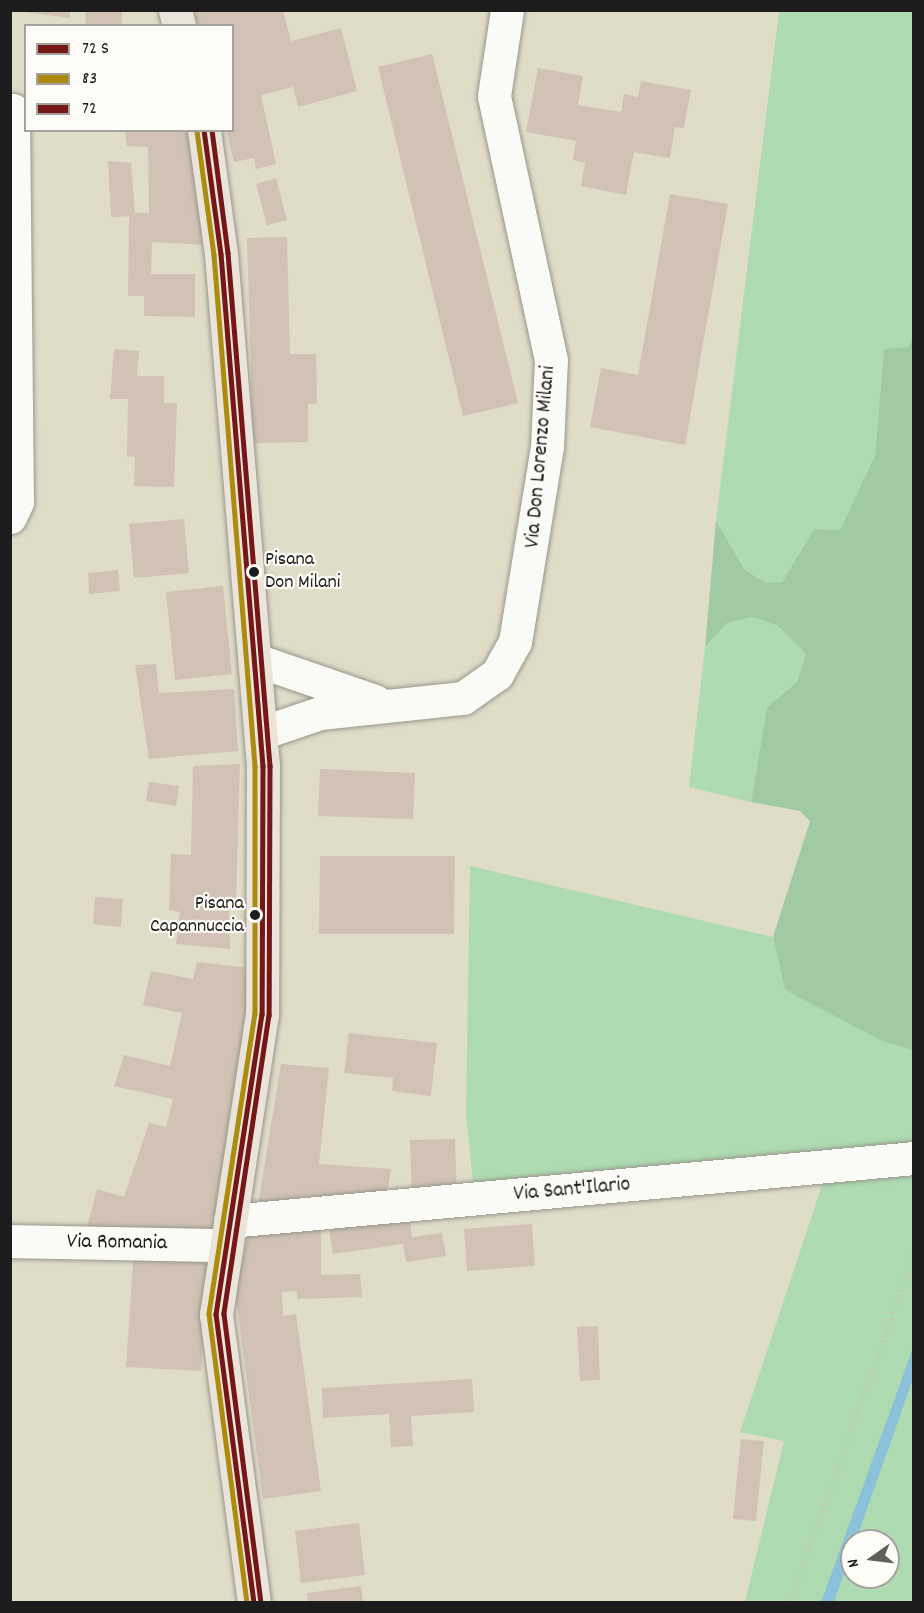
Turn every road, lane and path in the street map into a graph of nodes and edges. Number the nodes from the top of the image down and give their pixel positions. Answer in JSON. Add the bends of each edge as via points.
{"nodes":[{"id":1,"x":507,"y":10,"type":"edge"},
{"id":2,"x":16,"y":110,"type":"edge"},
{"id":3,"x":204,"y":132,"type":"edge"},
{"id":4,"x":14,"y":452,"type":"edge"},
{"id":5,"x":10,"y":517,"type":"edge"},
{"id":6,"x":256,"y":660,"type":"junction"},
{"id":7,"x":382,"y":704,"type":"junction"},
{"id":8,"x":261,"y":733,"type":"junction"},
{"id":9,"x":914,"y":1158,"type":"edge"},
{"id":10,"x":227,"y":1233,"type":"junction"},
{"id":11,"x":10,"y":1241,"type":"edge"},
{"id":12,"x":914,"y":1255,"type":"edge"},
{"id":13,"x":254,"y":1602,"type":"edge"},
{"id":14,"x":790,"y":1602,"type":"edge"}],
"edges":[{"from":1,"to":7,"type":"street","name":"Via Don Lorenzo Milani","via":[[494,96],[551,360],[547,447],[529,576],[515,642],[487,684],[436,705]]},
{"from":2,"to":4,"type":"street"},
{"from":3,"to":6,"type":"main road","via":[[221,254]]},
{"from":4,"to":5,"type":"street","via":[[17,502]]},
{"from":6,"to":7,"type":"street","name":"Via Don Lorenzo Milani"},
{"from":6,"to":8,"type":"main road"},
{"from":7,"to":8,"type":"street","name":"Via Don Lorenzo Milani","via":[[303,716]]},
{"from":8,"to":10,"type":"main road","via":[[262,1014]]},
{"from":9,"to":10,"type":"street","name":"Via Sant'Ilario"},
{"from":10,"to":11,"type":"street","name":"Via Romania"},
{"from":10,"to":13,"type":"main road","via":[[216,1338]]},
{"from":12,"to":14,"type":"path"}]}
